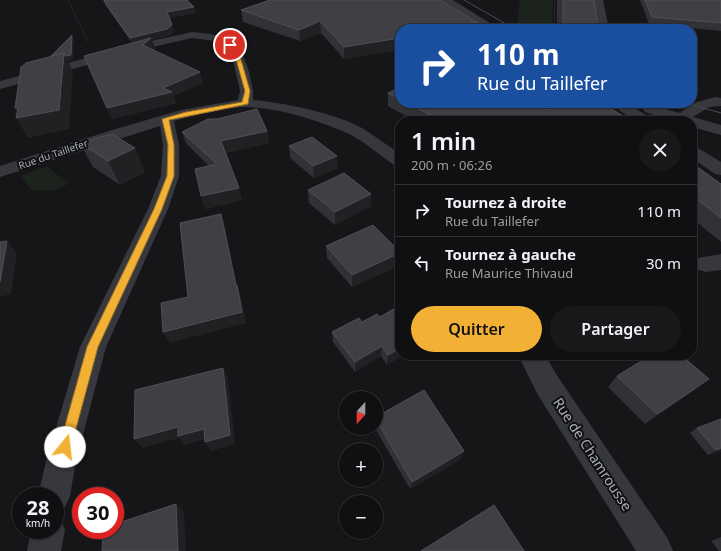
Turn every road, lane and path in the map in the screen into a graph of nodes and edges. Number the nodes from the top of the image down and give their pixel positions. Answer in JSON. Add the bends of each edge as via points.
{"nodes":[{"id":1,"x":68,"y":0,"type":"edge"},
{"id":2,"x":446,"y":0,"type":"edge"},
{"id":3,"x":555,"y":0,"type":"edge"},
{"id":4,"x":598,"y":0,"type":"edge"},
{"id":5,"x":486,"y":24,"type":"edge"},
{"id":6,"x":554,"y":24,"type":"edge"},
{"id":7,"x":603,"y":24,"type":"edge"},
{"id":8,"x":96,"y":59,"type":"junction"},
{"id":9,"x":0,"y":85,"type":"edge"},
{"id":10,"x":720,"y":96,"type":"edge"},
{"id":11,"x":697,"y":103,"type":"edge"},
{"id":12,"x":245,"y":104,"type":"junction"},
{"id":13,"x":537,"y":108,"type":"edge"},
{"id":14,"x":627,"y":108,"type":"edge"},
{"id":15,"x":656,"y":108,"type":"edge"},
{"id":16,"x":532,"y":116,"type":"edge"},
{"id":17,"x":645,"y":116,"type":"edge"},
{"id":18,"x":166,"y":119,"type":"junction"},
{"id":19,"x":697,"y":124,"type":"edge"},
{"id":20,"x":721,"y":130,"type":"edge"},
{"id":21,"x":697,"y":154,"type":"edge"},
{"id":22,"x":395,"y":158,"type":"edge"},
{"id":23,"x":721,"y":170,"type":"edge"},
{"id":24,"x":0,"y":172,"type":"edge"},
{"id":25,"x":534,"y":360,"type":"edge"},
{"id":26,"x":56,"y":487,"type":"edge"},
{"id":27,"x":46,"y":539,"type":"edge"},
{"id":28,"x":44,"y":551,"type":"edge"},
{"id":29,"x":656,"y":551,"type":"edge"}],
"edges":[{"from":1,"to":8,"type":"path"},
{"from":2,"to":5,"type":"street"},
{"from":3,"to":6,"type":"path"},
{"from":4,"to":7,"type":"street"},
{"from":8,"to":9,"type":"street"},
{"from":8,"to":12,"type":"street","via":[[192,35],[218,38],[230,45],[238,56],[248,91]]},
{"from":10,"to":11,"type":"street","via":[[702,97]]},
{"from":12,"to":18,"type":"street","name":"Rue du Taillefer","via":[[186,113]]},
{"from":12,"to":22,"type":"street","name":"Rue du Taillefer","via":[[294,110],[355,132]]},
{"from":13,"to":16,"type":"street","via":[[524,111]]},
{"from":14,"to":17,"type":"street"},
{"from":15,"to":17,"type":"street"},
{"from":18,"to":24,"type":"street","name":"Rue du Taillefer"},
{"from":18,"to":26,"type":"street","via":[[171,145],[170,176],[158,209],[93,347]]},
{"from":19,"to":20,"type":"street"},
{"from":21,"to":23,"type":"street"},
{"from":25,"to":29,"type":"street","name":"Rue de Chamrousse","via":[[548,386]]},
{"from":27,"to":28,"type":"street"}]}
